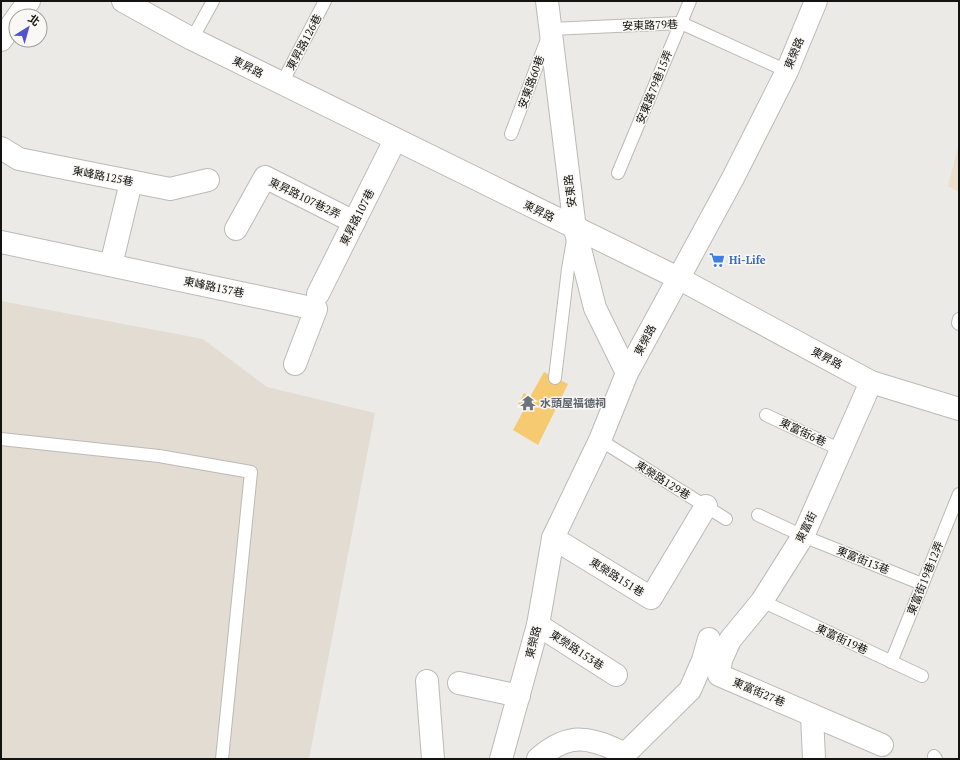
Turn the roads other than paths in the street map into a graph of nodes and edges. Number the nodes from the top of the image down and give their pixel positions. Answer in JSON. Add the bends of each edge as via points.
{"nodes":[{"id":1,"x":123,"y":1,"type":"edge"},
{"id":2,"x":213,"y":1,"type":"edge"},
{"id":3,"x":325,"y":1,"type":"edge"},
{"id":4,"x":547,"y":1,"type":"edge"},
{"id":5,"x":690,"y":1,"type":"edge"},
{"id":6,"x":816,"y":1,"type":"edge"},
{"id":7,"x":681,"y":23,"type":"junction"},
{"id":8,"x":551,"y":29,"type":"junction"},
{"id":9,"x":8,"y":30,"type":"edge"},
{"id":10,"x":192,"y":39,"type":"junction"},
{"id":11,"x":1,"y":40,"type":"edge"},
{"id":12,"x":787,"y":71,"type":"junction"},
{"id":13,"x":282,"y":83,"type":"junction"},
{"id":14,"x":511,"y":134,"type":"dead end"},
{"id":15,"x":395,"y":140,"type":"junction"},
{"id":16,"x":1,"y":148,"type":"edge"},
{"id":17,"x":618,"y":173,"type":"dead end"},
{"id":18,"x":208,"y":180,"type":"dead end"},
{"id":19,"x":131,"y":182,"type":"junction"},
{"id":20,"x":354,"y":222,"type":"junction"},
{"id":21,"x":236,"y":229,"type":"dead end"},
{"id":22,"x":575,"y":229,"type":"junction"},
{"id":23,"x":1,"y":242,"type":"edge"},
{"id":24,"x":111,"y":265,"type":"junction"},
{"id":25,"x":678,"y":278,"type":"junction"},
{"id":26,"x":317,"y":301,"type":"junction"},
{"id":27,"x":959,"y":319,"type":"edge"},
{"id":28,"x":959,"y":324,"type":"edge"},
{"id":29,"x":295,"y":364,"type":"dead end"},
{"id":30,"x":627,"y":373,"type":"junction"},
{"id":31,"x":555,"y":378,"type":"dead end"},
{"id":32,"x":871,"y":382,"type":"junction"},
{"id":33,"x":959,"y":409,"type":"edge"},
{"id":34,"x":766,"y":415,"type":"dead end"},
{"id":35,"x":1,"y":439,"type":"edge"},
{"id":36,"x":600,"y":440,"type":"junction"},
{"id":37,"x":841,"y":450,"type":"junction"},
{"id":38,"x":959,"y":494,"type":"edge"},
{"id":39,"x":706,"y":506,"type":"junction"},
{"id":40,"x":758,"y":515,"type":"dead end"},
{"id":41,"x":726,"y":519,"type":"dead end"},
{"id":42,"x":803,"y":536,"type":"junction"},
{"id":43,"x":553,"y":538,"type":"junction"},
{"id":44,"x":922,"y":584,"type":"junction"},
{"id":45,"x":762,"y":601,"type":"junction"},
{"id":46,"x":538,"y":625,"type":"junction"},
{"id":47,"x":709,"y":639,"type":"dead end"},
{"id":48,"x":721,"y":660,"type":"joint"},
{"id":49,"x":891,"y":662,"type":"junction"},
{"id":50,"x":616,"y":675,"type":"dead end"},
{"id":51,"x":922,"y":676,"type":"dead end"},
{"id":52,"x":427,"y":681,"type":"dead end"},
{"id":53,"x":459,"y":683,"type":"dead end"},
{"id":54,"x":519,"y":696,"type":"junction"},
{"id":55,"x":812,"y":715,"type":"junction"},
{"id":56,"x":882,"y":745,"type":"dead end"},
{"id":57,"x":624,"y":757,"type":"edge"},
{"id":58,"x":222,"y":759,"type":"edge"},
{"id":59,"x":432,"y":759,"type":"edge"},
{"id":60,"x":501,"y":759,"type":"edge"},
{"id":61,"x":538,"y":759,"type":"edge"},
{"id":62,"x":814,"y":759,"type":"edge"}],
"edges":[{"from":1,"to":10,"type":"street","name":"東昇路"},
{"from":2,"to":10,"type":"lane"},
{"from":3,"to":13,"type":"lane","name":"東昇路126巷"},
{"from":4,"to":8,"type":"street","name":"安東路"},
{"from":5,"to":7,"type":"lane","name":"安東路79巷15弄"},
{"from":6,"to":12,"type":"street","name":"東榮路"},
{"from":7,"to":8,"type":"lane","name":"安東路79巷"},
{"from":7,"to":12,"type":"lane","name":"安東路79巷"},
{"from":7,"to":17,"type":"lane","name":"安東路79巷15弄"},
{"from":8,"to":14,"type":"lane","name":"安東路60巷"},
{"from":8,"to":22,"type":"street","name":"安東路"},
{"from":9,"to":11,"type":"street"},
{"from":10,"to":13,"type":"street","name":"東昇路"},
{"from":12,"to":25,"type":"street","name":"東榮路"},
{"from":13,"to":15,"type":"street","name":"東昇路"},
{"from":15,"to":20,"type":"street","name":"東昇路107巷"},
{"from":15,"to":22,"type":"street","name":"東昇路"},
{"from":16,"to":19,"type":"street","name":"東峰路125巷","via":[[19,160]]},
{"from":18,"to":19,"type":"street","name":"東峰路125巷","via":[[170,189]]},
{"from":19,"to":24,"type":"street"},
{"from":20,"to":21,"type":"street","name":"東昇路107巷2弄","via":[[265,177]]},
{"from":20,"to":26,"type":"street","name":"東昇路107巷"},
{"from":22,"to":25,"type":"street","name":"東昇路"},
{"from":22,"to":30,"type":"street","name":"安東路","via":[[595,308]]},
{"from":22,"to":31,"type":"lane"},
{"from":23,"to":24,"type":"street","name":"東峰路137巷"},
{"from":24,"to":26,"type":"street","name":"東峰路137巷"},
{"from":25,"to":30,"type":"street","name":"東榮路"},
{"from":25,"to":32,"type":"street","name":"東昇路"},
{"from":26,"to":29,"type":"street","name":"東昇路107巷"},
{"from":27,"to":28,"type":"lane"},
{"from":30,"to":36,"type":"street","name":"東榮路"},
{"from":32,"to":33,"type":"street","name":"東昇路"},
{"from":32,"to":37,"type":"street","name":"東富街"},
{"from":34,"to":37,"type":"lane","name":"東富街6巷"},
{"from":35,"to":58,"type":"lane","via":[[159,456],[251,472]]},
{"from":36,"to":39,"type":"lane","name":"東榮路129巷"},
{"from":36,"to":43,"type":"street","name":"東榮路"},
{"from":37,"to":42,"type":"street","name":"東富街"},
{"from":38,"to":44,"type":"lane","name":"東富街19巷12弄"},
{"from":39,"to":41,"type":"lane","name":"東榮路129巷"},
{"from":39,"to":43,"type":"street","name":"東榮路151巷","via":[[651,598]]},
{"from":40,"to":42,"type":"lane","name":"東富街13巷"},
{"from":42,"to":44,"type":"lane","name":"東富街13巷"},
{"from":42,"to":45,"type":"street","name":"東富街"},
{"from":43,"to":46,"type":"street","name":"東榮路"},
{"from":44,"to":49,"type":"lane","name":"東富街19巷12弄"},
{"from":45,"to":48,"type":"street","name":"東富街","via":[[730,640]]},
{"from":45,"to":49,"type":"lane","name":"東富街19巷"},
{"from":46,"to":50,"type":"street","name":"東榮路153巷"},
{"from":46,"to":54,"type":"street","name":"東榮路"},
{"from":47,"to":57,"type":"street","via":[[690,690]]},
{"from":48,"to":55,"type":"street","name":"東富街27巷","via":[[719,675]]},
{"from":49,"to":51,"type":"lane","name":"東富街19巷"},
{"from":52,"to":59,"type":"street"},
{"from":53,"to":54,"type":"street"},
{"from":54,"to":60,"type":"street","name":"東榮路"},
{"from":55,"to":56,"type":"street","name":"東富街27巷"},
{"from":55,"to":62,"type":"street"},
{"from":57,"to":61,"type":"street","via":[[600,742],[575,738],[548,750]]}]}
